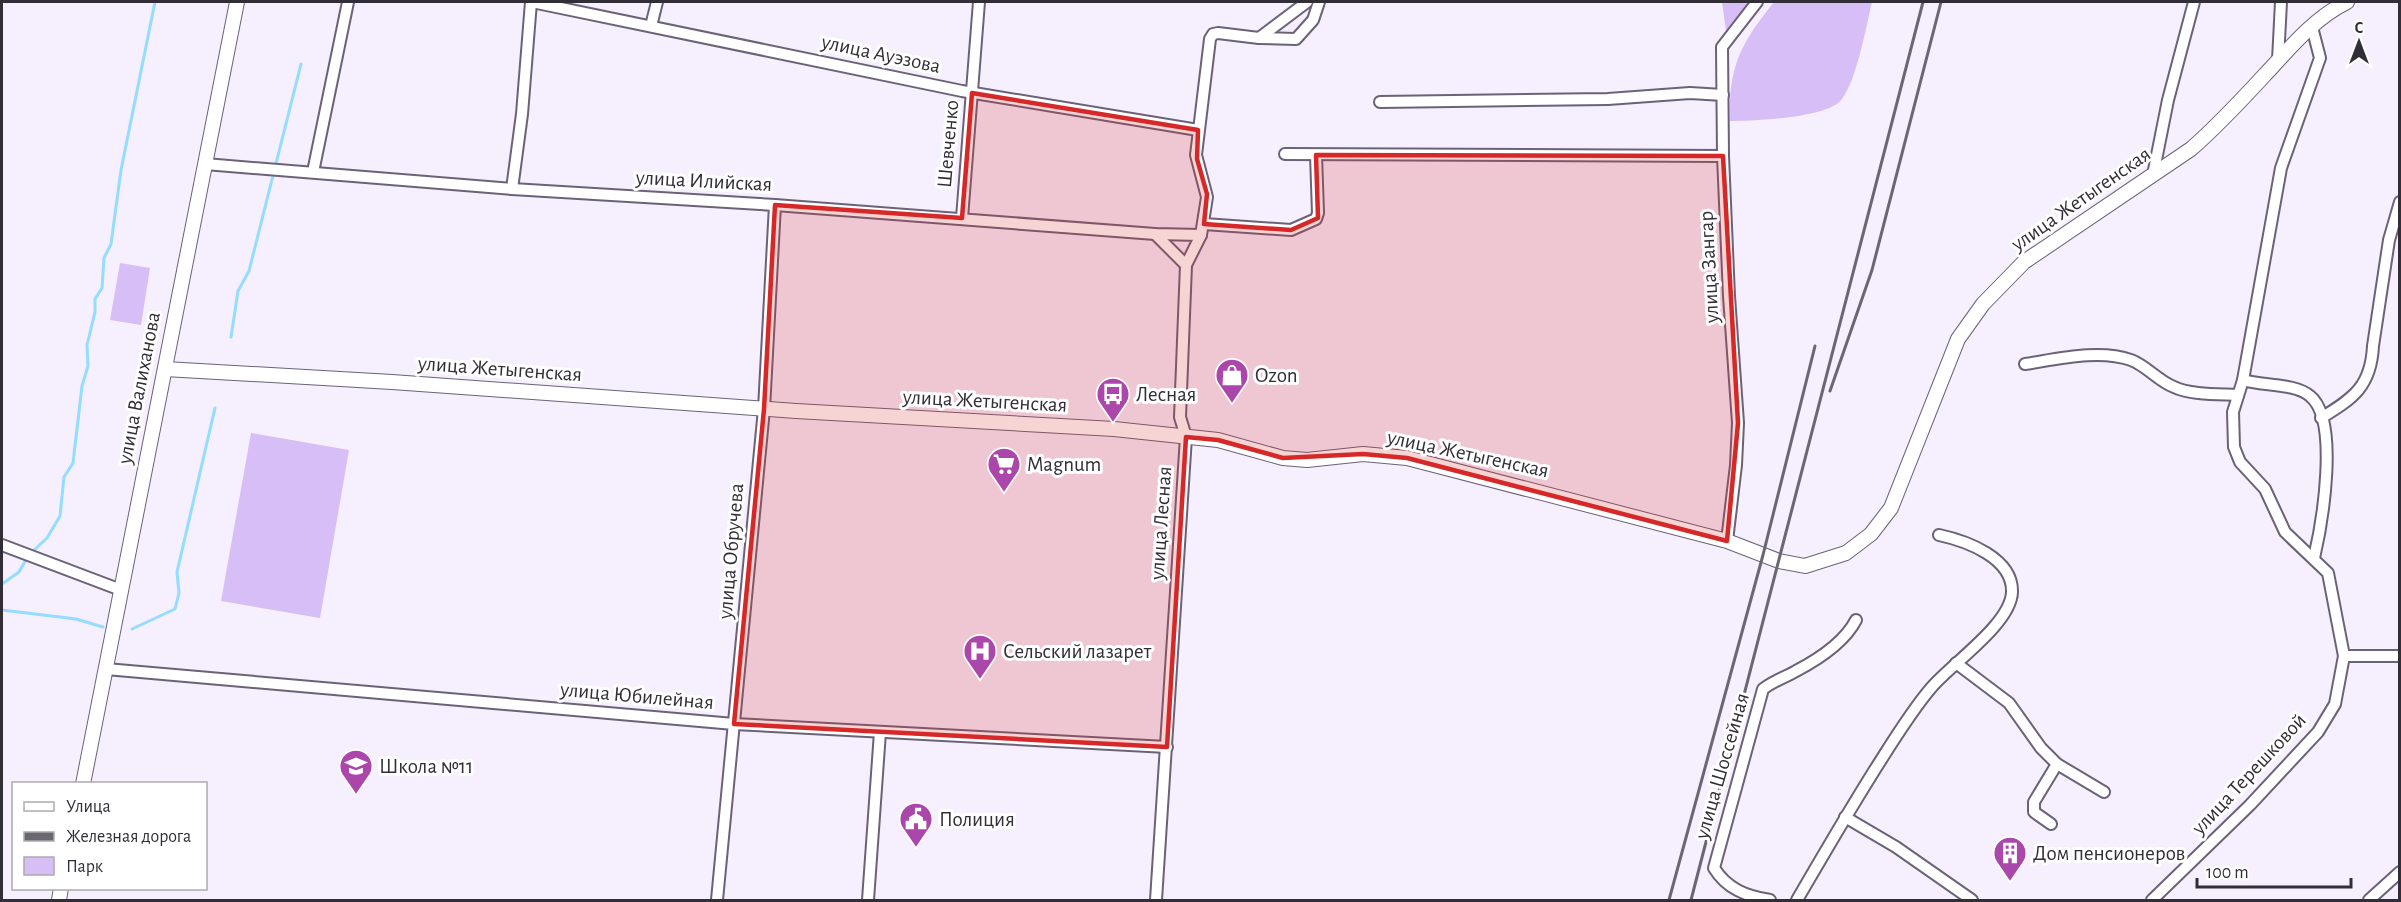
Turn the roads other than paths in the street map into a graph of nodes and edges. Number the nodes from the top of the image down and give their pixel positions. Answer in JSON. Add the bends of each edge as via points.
{"nodes":[{"id":1,"x":237,"y":2,"type":"edge"},
{"id":2,"x":348,"y":2,"type":"edge"},
{"id":3,"x":531,"y":2,"type":"edge"},
{"id":4,"x":657,"y":2,"type":"edge"},
{"id":5,"x":979,"y":2,"type":"edge"},
{"id":6,"x":1307,"y":2,"type":"edge"},
{"id":7,"x":1319,"y":2,"type":"edge"},
{"id":8,"x":1757,"y":2,"type":"edge"},
{"id":9,"x":2194,"y":2,"type":"edge"},
{"id":10,"x":2281,"y":2,"type":"edge"},
{"id":11,"x":2347,"y":2,"type":"edge"},
{"id":12,"x":561,"y":4,"type":"edge"},
{"id":13,"x":651,"y":26,"type":"junction"},
{"id":14,"x":2312,"y":27,"type":"junction"},
{"id":15,"x":1259,"y":38,"type":"junction"},
{"id":16,"x":2278,"y":60,"type":"junction"},
{"id":17,"x":972,"y":93,"type":"junction"},
{"id":18,"x":1723,"y":95,"type":"junction"},
{"id":19,"x":1380,"y":102,"type":"dead end"},
{"id":20,"x":1198,"y":130,"type":"junction"},
{"id":21,"x":1285,"y":154,"type":"dead end"},
{"id":22,"x":1316,"y":155,"type":"junction"},
{"id":23,"x":1723,"y":156,"type":"junction"},
{"id":24,"x":205,"y":164,"type":"junction"},
{"id":25,"x":313,"y":172,"type":"junction"},
{"id":26,"x":2153,"y":175,"type":"junction"},
{"id":27,"x":512,"y":189,"type":"junction"},
{"id":28,"x":2400,"y":202,"type":"edge"},
{"id":29,"x":775,"y":205,"type":"junction"},
{"id":30,"x":962,"y":218,"type":"junction"},
{"id":31,"x":1203,"y":229,"type":"junction"},
{"id":32,"x":1155,"y":234,"type":"junction"},
{"id":33,"x":1186,"y":265,"type":"junction"},
{"id":34,"x":2025,"y":364,"type":"dead end"},
{"id":35,"x":165,"y":369,"type":"junction"},
{"id":36,"x":2243,"y":380,"type":"junction"},
{"id":37,"x":2238,"y":395,"type":"junction"},
{"id":38,"x":764,"y":409,"type":"junction"},
{"id":39,"x":2321,"y":418,"type":"junction"},
{"id":40,"x":1186,"y":437,"type":"junction"},
{"id":41,"x":1939,"y":535,"type":"dead end"},
{"id":42,"x":1726,"y":541,"type":"junction"},
{"id":43,"x":2,"y":545,"type":"edge"},
{"id":44,"x":2314,"y":558,"type":"junction"},
{"id":45,"x":121,"y":591,"type":"junction"},
{"id":46,"x":1856,"y":620,"type":"dead end"},
{"id":47,"x":2344,"y":656,"type":"junction"},
{"id":48,"x":2400,"y":656,"type":"edge"},
{"id":49,"x":1956,"y":663,"type":"junction"},
{"id":50,"x":105,"y":669,"type":"junction"},
{"id":51,"x":734,"y":724,"type":"junction"},
{"id":52,"x":880,"y":732,"type":"junction"},
{"id":53,"x":1167,"y":747,"type":"junction"},
{"id":54,"x":2057,"y":764,"type":"junction"},
{"id":55,"x":82,"y":782,"type":"edge"},
{"id":56,"x":2104,"y":792,"type":"dead end"},
{"id":57,"x":1845,"y":817,"type":"junction"},
{"id":58,"x":2051,"y":824,"type":"dead end"},
{"id":59,"x":2400,"y":872,"type":"edge"},
{"id":60,"x":717,"y":900,"type":"edge"},
{"id":61,"x":868,"y":900,"type":"edge"},
{"id":62,"x":1156,"y":900,"type":"edge"},
{"id":63,"x":1770,"y":900,"type":"edge"},
{"id":64,"x":1797,"y":900,"type":"edge"},
{"id":65,"x":1972,"y":900,"type":"edge"},
{"id":66,"x":2152,"y":900,"type":"edge"},
{"id":67,"x":2369,"y":900,"type":"edge"}],
"edges":[{"from":1,"to":24,"type":"main road","name":"улица Валиханова"},
{"from":2,"to":25,"type":"street"},
{"from":3,"to":12,"type":"street","name":"улица Ауэзова"},
{"from":3,"to":27,"type":"street","name":"улица Ауэзова"},
{"from":4,"to":13,"type":"street"},
{"from":5,"to":17,"type":"street","name":"Шевченко"},
{"from":6,"to":15,"type":"street"},
{"from":7,"to":15,"type":"street","via":[[1313,20],[1296,39]]},
{"from":8,"to":18,"type":"street","name":"улица Зангар","via":[[1722,47]]},
{"from":9,"to":26,"type":"street"},
{"from":10,"to":16,"type":"street"},
{"from":11,"to":14,"type":"main road","name":"улица Жетыгенская"},
{"from":12,"to":13,"type":"street","name":"улица Ауэзова"},
{"from":13,"to":17,"type":"street","name":"улица Ауэзова"},
{"from":14,"to":16,"type":"main road","name":"улица Жетыгенская"},
{"from":14,"to":36,"type":"street","via":[[2320,58],[2281,168]]},
{"from":15,"to":20,"type":"street","via":[[1218,33],[1211,36]]},
{"from":16,"to":26,"type":"main road","name":"улица Жетыгенская","via":[[2213,131]]},
{"from":17,"to":20,"type":"street","name":"улица Ауэзова"},
{"from":17,"to":30,"type":"street","name":"Шевченко"},
{"from":18,"to":19,"type":"street"},
{"from":18,"to":23,"type":"street","name":"улица Зангар"},
{"from":20,"to":31,"type":"street","name":"улица Лесная","via":[[1196,155],[1207,194]]},
{"from":21,"to":22,"type":"street"},
{"from":22,"to":23,"type":"street"},
{"from":22,"to":31,"type":"street","name":"улица Илийская","via":[[1316,219],[1291,230]]},
{"from":23,"to":42,"type":"street","name":"улица Зангар","via":[[1738,423]]},
{"from":24,"to":25,"type":"street","name":"улица Илийская"},
{"from":24,"to":35,"type":"main road","name":"улица Валиханова"},
{"from":25,"to":27,"type":"street","name":"улица Илийская"},
{"from":26,"to":42,"type":"main road","name":"улица Жетыгенская","via":[[2024,262],[1983,304],[1958,339],[1899,491],[1871,534],[1846,553],[1805,566],[1779,561]]},
{"from":27,"to":29,"type":"street","name":"улица Илийская"},
{"from":28,"to":39,"type":"street","via":[[2389,240],[2367,380]]},
{"from":29,"to":30,"type":"street","name":"улица Илийская"},
{"from":29,"to":38,"type":"street","name":"улица Обручева"},
{"from":30,"to":32,"type":"street","name":"улица Илийская"},
{"from":31,"to":32,"type":"street","name":"улица Илийская"},
{"from":31,"to":33,"type":"street","name":"улица Лесная"},
{"from":32,"to":33,"type":"street"},
{"from":33,"to":40,"type":"street","name":"улица Лесная","via":[[1180,417]]},
{"from":34,"to":37,"type":"street","via":[[2069,357],[2113,357],[2130,360],[2176,388]]},
{"from":35,"to":38,"type":"main road","name":"улица Жетыгенская"},
{"from":35,"to":45,"type":"main road","name":"улица Валиханова"},
{"from":36,"to":37,"type":"street"},
{"from":36,"to":39,"type":"street","via":[[2295,389],[2310,396]]},
{"from":37,"to":44,"type":"street","via":[[2232,431],[2240,462],[2265,489],[2285,532]]},
{"from":38,"to":40,"type":"main road","name":"улица Жетыгенская","via":[[1114,429]]},
{"from":38,"to":51,"type":"street","name":"улица Обручева"},
{"from":39,"to":44,"type":"street","via":[[2327,455],[2321,529]]},
{"from":40,"to":42,"type":"main road","name":"улица Жетыгенская","via":[[1218,440],[1283,458],[1307,460],[1363,454],[1407,458]]},
{"from":40,"to":53,"type":"street","name":"улица Лесная"},
{"from":41,"to":49,"type":"street","via":[[1980,550],[2006,568],[2011,582],[2007,610]]},
{"from":43,"to":45,"type":"street"},
{"from":44,"to":47,"type":"street","via":[[2328,573]]},
{"from":45,"to":50,"type":"main road","name":"улица Валиханова"},
{"from":46,"to":63,"type":"street","name":"улица Шоссейная","via":[[1823,655],[1763,689],[1714,868],[1730,887]]},
{"from":47,"to":48,"type":"street"},
{"from":47,"to":66,"type":"street","name":"улица Терешковой","via":[[2335,704],[2318,732]]},
{"from":49,"to":54,"type":"street","via":[[2009,703]]},
{"from":49,"to":57,"type":"street","via":[[1930,689],[1902,727]]},
{"from":50,"to":51,"type":"street","name":"улица Юбилейная"},
{"from":50,"to":55,"type":"main road","name":"улица Валиханова"},
{"from":51,"to":52,"type":"street","name":"улица Юбилейная"},
{"from":51,"to":60,"type":"street","name":"улица Обручева"},
{"from":52,"to":53,"type":"street","name":"улица Юбилейная"},
{"from":52,"to":61,"type":"street"},
{"from":53,"to":62,"type":"street","name":"улица Лесная"},
{"from":54,"to":56,"type":"street"},
{"from":54,"to":58,"type":"street","via":[[2034,802],[2034,812]]},
{"from":57,"to":64,"type":"street"},
{"from":57,"to":65,"type":"street"},
{"from":59,"to":67,"type":"street"}]}
